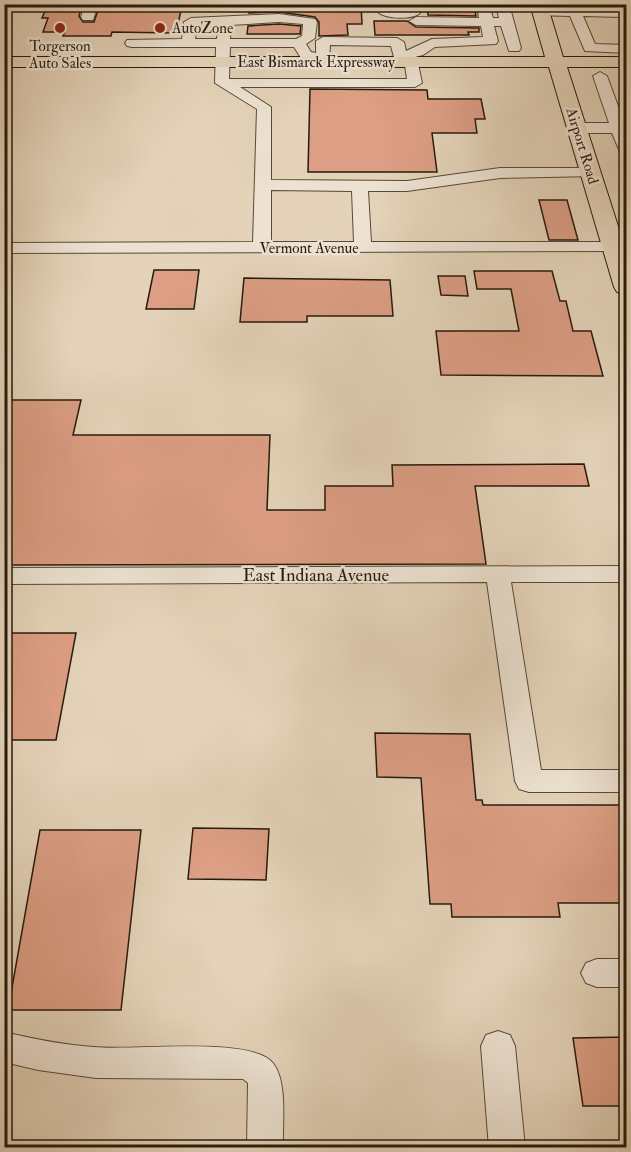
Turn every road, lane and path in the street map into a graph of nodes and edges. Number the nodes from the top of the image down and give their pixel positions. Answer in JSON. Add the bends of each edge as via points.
{"nodes":[{"id":1,"x":225,"y":4,"type":"edge"},
{"id":2,"x":266,"y":4,"type":"edge"},
{"id":3,"x":384,"y":4,"type":"edge"},
{"id":4,"x":414,"y":4,"type":"edge"},
{"id":5,"x":483,"y":4,"type":"edge"},
{"id":6,"x":502,"y":4,"type":"edge"},
{"id":7,"x":539,"y":8,"type":"edge"},
{"id":8,"x":188,"y":11,"type":"edge"},
{"id":9,"x":575,"y":12,"type":"junction"},
{"id":10,"x":622,"y":13,"type":"dead end"},
{"id":11,"x":258,"y":18,"type":"junction"},
{"id":12,"x":416,"y":21,"type":"dead end"},
{"id":13,"x":487,"y":21,"type":"junction"},
{"id":14,"x":225,"y":22,"type":"junction"},
{"id":15,"x":507,"y":22,"type":"junction"},
{"id":16,"x":587,"y":38,"type":"junction"},
{"id":17,"x":627,"y":38,"type":"edge"},
{"id":18,"x":491,"y":41,"type":"junction"},
{"id":19,"x":132,"y":43,"type":"dead end"},
{"id":20,"x":188,"y":43,"type":"junction"},
{"id":21,"x":298,"y":43,"type":"junction"},
{"id":22,"x":627,"y":50,"type":"edge"},
{"id":23,"x":223,"y":53,"type":"junction"},
{"id":24,"x":404,"y":60,"type":"junction"},
{"id":25,"x":322,"y":61,"type":"junction"},
{"id":26,"x":4,"y":62,"type":"edge"},
{"id":27,"x":556,"y":62,"type":"junction"},
{"id":28,"x":627,"y":62,"type":"edge"},
{"id":29,"x":600,"y":76,"type":"dead end"},
{"id":30,"x":222,"y":83,"type":"junction"},
{"id":31,"x":577,"y":128,"type":"junction"},
{"id":32,"x":619,"y":128,"type":"junction"},
{"id":33,"x":627,"y":149,"type":"edge"},
{"id":34,"x":591,"y":173,"type":"junction"},
{"id":35,"x":262,"y":185,"type":"junction"},
{"id":36,"x":360,"y":186,"type":"junction"},
{"id":37,"x":614,"y":247,"type":"junction"},
{"id":38,"x":4,"y":248,"type":"edge"},
{"id":39,"x":261,"y":248,"type":"junction"},
{"id":40,"x":363,"y":248,"type":"junction"},
{"id":41,"x":627,"y":287,"type":"edge"},
{"id":42,"x":627,"y":574,"type":"edge"},
{"id":43,"x":498,"y":575,"type":"junction"},
{"id":44,"x":4,"y":576,"type":"edge"},
{"id":45,"x":627,"y":781,"type":"edge"},
{"id":46,"x":498,"y":1046,"type":"dead end"},
{"id":47,"x":4,"y":1047,"type":"edge"},
{"id":48,"x":265,"y":1148,"type":"edge"},
{"id":49,"x":507,"y":1148,"type":"edge"}],
"edges":[{"from":1,"to":8,"type":"street","via":[[220,17]]},
{"from":2,"to":11,"type":"street"},
{"from":3,"to":4,"type":"street","via":[[384,12],[414,13]]},
{"from":5,"to":13,"type":"street"},
{"from":6,"to":15,"type":"street"},
{"from":7,"to":9,"type":"street"},
{"from":7,"to":27,"type":"main road","name":"Airport Road"},
{"from":9,"to":10,"type":"street"},
{"from":9,"to":16,"type":"street"},
{"from":11,"to":14,"type":"street"},
{"from":11,"to":21,"type":"street","via":[[298,18],[310,22],[308,38]]},
{"from":12,"to":13,"type":"street"},
{"from":13,"to":15,"type":"street"},
{"from":13,"to":18,"type":"street"},
{"from":14,"to":20,"type":"street","via":[[191,22]]},
{"from":14,"to":23,"type":"street"},
{"from":15,"to":18,"type":"street","via":[[513,46]]},
{"from":16,"to":17,"type":"street"},
{"from":16,"to":22,"type":"street","via":[[590,48]]},
{"from":18,"to":24,"type":"street","via":[[432,43]]},
{"from":19,"to":20,"type":"street"},
{"from":20,"to":23,"type":"street"},
{"from":21,"to":23,"type":"street"},
{"from":21,"to":25,"type":"street","via":[[306,55]]},
{"from":23,"to":25,"type":"main road","name":"East Bismarck Expressway"},
{"from":23,"to":26,"type":"main road","name":"East Bismarck Expressway"},
{"from":23,"to":30,"type":"street"},
{"from":24,"to":25,"type":"main road","name":"East Bismarck Expressway"},
{"from":24,"to":25,"type":"street","via":[[397,42],[367,35],[323,41]]},
{"from":24,"to":27,"type":"main road","name":"East Bismarck Expressway"},
{"from":24,"to":30,"type":"street","via":[[415,83]]},
{"from":27,"to":28,"type":"main road","name":"East Bismarck Expressway"},
{"from":27,"to":31,"type":"main road","name":"Airport Road"},
{"from":29,"to":32,"type":"street"},
{"from":30,"to":35,"type":"street","via":[[264,107]]},
{"from":31,"to":32,"type":"street"},
{"from":31,"to":34,"type":"main road","name":"Airport Road"},
{"from":32,"to":33,"type":"street"},
{"from":34,"to":36,"type":"street","via":[[500,173],[407,186]]},
{"from":34,"to":37,"type":"main road","name":"Airport Road"},
{"from":35,"to":36,"type":"street"},
{"from":35,"to":39,"type":"street"},
{"from":36,"to":40,"type":"street"},
{"from":37,"to":40,"type":"street","name":"Vermont Avenue"},
{"from":37,"to":41,"type":"main road","name":"Airport Road"},
{"from":38,"to":39,"type":"street","name":"Vermont Avenue"},
{"from":39,"to":40,"type":"street","name":"Vermont Avenue"},
{"from":42,"to":43,"type":"street","name":"East Indiana Avenue"},
{"from":43,"to":44,"type":"street","name":"East Indiana Avenue"},
{"from":43,"to":45,"type":"street","via":[[529,781]]},
{"from":46,"to":49,"type":"street"},
{"from":47,"to":48,"type":"street","via":[[96,1063],[251,1065],[265,1080]]}]}
